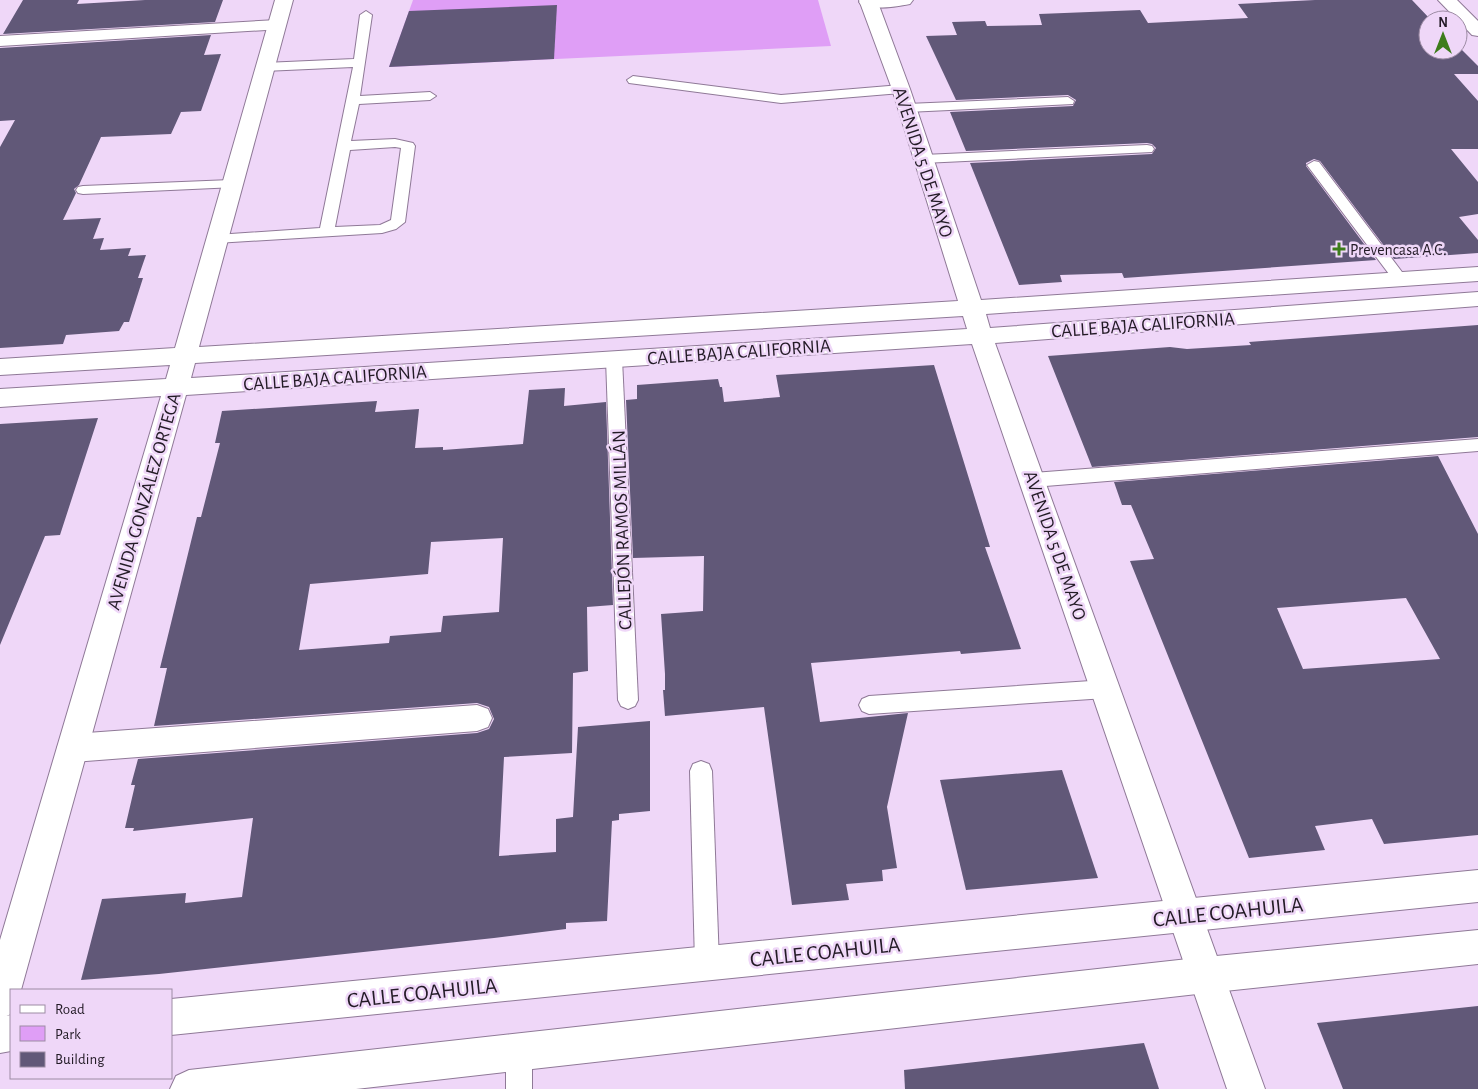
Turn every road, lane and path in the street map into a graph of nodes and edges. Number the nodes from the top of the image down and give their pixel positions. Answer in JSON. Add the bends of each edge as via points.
{"nodes":[{"id":1,"x":904,"y":0,"type":"edge"},
{"id":2,"x":1447,"y":0,"type":"edge"},
{"id":3,"x":868,"y":1,"type":"edge"},
{"id":4,"x":281,"y":12,"type":"edge"},
{"id":5,"x":366,"y":15,"type":"dead end"},
{"id":6,"x":1478,"y":31,"type":"edge"},
{"id":7,"x":0,"y":40,"type":"edge"},
{"id":8,"x":360,"y":63,"type":"junction"},
{"id":9,"x":264,"y":67,"type":"junction"},
{"id":10,"x":633,"y":80,"type":"dead end"},
{"id":11,"x":430,"y":96,"type":"dead end"},
{"id":12,"x":904,"y":99,"type":"junction"},
{"id":13,"x":353,"y":100,"type":"junction"},
{"id":14,"x":1068,"y":101,"type":"dead end"},
{"id":15,"x":344,"y":146,"type":"junction"},
{"id":16,"x":1147,"y":149,"type":"dead end"},
{"id":17,"x":923,"y":159,"type":"junction"},
{"id":18,"x":1314,"y":165,"type":"dead end"},
{"id":19,"x":231,"y":184,"type":"junction"},
{"id":20,"x":83,"y":190,"type":"dead end"},
{"id":21,"x":327,"y":232,"type":"junction"},
{"id":22,"x":216,"y":239,"type":"junction"},
{"id":23,"x":1478,"y":274,"type":"edge"},
{"id":24,"x":1400,"y":279,"type":"junction"},
{"id":25,"x":1478,"y":299,"type":"edge"},
{"id":26,"x":971,"y":308,"type":"junction"},
{"id":27,"x":981,"y":336,"type":"junction"},
{"id":28,"x":185,"y":355,"type":"junction"},
{"id":29,"x":614,"y":359,"type":"junction"},
{"id":30,"x":0,"y":367,"type":"edge"},
{"id":31,"x":175,"y":387,"type":"junction"},
{"id":32,"x":0,"y":398,"type":"edge"},
{"id":33,"x":1478,"y":445,"type":"edge"},
{"id":34,"x":1033,"y":480,"type":"junction"},
{"id":35,"x":1106,"y":689,"type":"junction"},
{"id":36,"x":628,"y":700,"type":"dead end"},
{"id":37,"x":869,"y":705,"type":"dead end"},
{"id":38,"x":477,"y":718,"type":"dead end"},
{"id":39,"x":73,"y":748,"type":"junction"},
{"id":40,"x":701,"y":771,"type":"dead end"},
{"id":41,"x":1478,"y":886,"type":"edge"},
{"id":42,"x":1184,"y":915,"type":"junction"},
{"id":43,"x":1478,"y":947,"type":"edge"},
{"id":44,"x":707,"y":963,"type":"junction"},
{"id":45,"x":1206,"y":975,"type":"junction"},
{"id":46,"x":0,"y":1001,"type":"edge"},
{"id":47,"x":172,"y":1017,"type":"edge"},
{"id":48,"x":519,"y":1052,"type":"junction"},
{"id":49,"x":189,"y":1089,"type":"edge"},
{"id":50,"x":518,"y":1089,"type":"edge"},
{"id":51,"x":1246,"y":1089,"type":"edge"}],
"edges":[{"from":1,"to":3,"type":"street"},
{"from":2,"to":6,"type":"street"},
{"from":3,"to":12,"type":"street","name":"AVENIDA 5 DE MAYO"},
{"from":4,"to":7,"type":"street"},
{"from":4,"to":9,"type":"street","name":"AVENIDA GONZÁLEZ ORTEGA"},
{"from":5,"to":8,"type":"lane"},
{"from":8,"to":9,"type":"lane"},
{"from":8,"to":13,"type":"lane"},
{"from":9,"to":19,"type":"street","name":"AVENIDA GONZÁLEZ ORTEGA"},
{"from":10,"to":12,"type":"lane","via":[[781,99]]},
{"from":11,"to":13,"type":"lane"},
{"from":12,"to":14,"type":"lane"},
{"from":12,"to":17,"type":"street","name":"AVENIDA 5 DE MAYO"},
{"from":13,"to":15,"type":"lane"},
{"from":15,"to":21,"type":"lane"},
{"from":15,"to":21,"type":"lane","via":[[395,143],[408,146],[398,222],[382,229]]},
{"from":16,"to":17,"type":"lane"},
{"from":17,"to":26,"type":"street","name":"AVENIDA 5 DE MAYO"},
{"from":18,"to":24,"type":"lane"},
{"from":19,"to":20,"type":"lane"},
{"from":19,"to":22,"type":"street","name":"AVENIDA GONZÁLEZ ORTEGA"},
{"from":21,"to":22,"type":"lane"},
{"from":22,"to":28,"type":"street","name":"AVENIDA GONZÁLEZ ORTEGA"},
{"from":23,"to":24,"type":"street","name":"CALLE BAJA CALIFORNIA"},
{"from":24,"to":26,"type":"street","name":"CALLE BAJA CALIFORNIA"},
{"from":25,"to":27,"type":"street","name":"CALLE BAJA CALIFORNIA"},
{"from":26,"to":27,"type":"street","name":"AVENIDA 5 DE MAYO"},
{"from":26,"to":28,"type":"street","name":"CALLE BAJA CALIFORNIA"},
{"from":27,"to":29,"type":"street","name":"CALLE BAJA CALIFORNIA"},
{"from":27,"to":34,"type":"street","name":"AVENIDA 5 DE MAYO"},
{"from":28,"to":30,"type":"street","name":"CALLE BAJA CALIFORNIA"},
{"from":28,"to":31,"type":"street","name":"AVENIDA GONZÁLEZ ORTEGA"},
{"from":29,"to":31,"type":"street","name":"CALLE BAJA CALIFORNIA"},
{"from":29,"to":36,"type":"lane","name":"CALLEJÓN RAMOS MILLÁN"},
{"from":31,"to":32,"type":"street","name":"CALLE BAJA CALIFORNIA"},
{"from":31,"to":39,"type":"street","name":"AVENIDA GONZÁLEZ ORTEGA"},
{"from":33,"to":34,"type":"lane"},
{"from":34,"to":35,"type":"street","name":"AVENIDA 5 DE MAYO"},
{"from":35,"to":37,"type":"lane"},
{"from":35,"to":42,"type":"street","name":"AVENIDA 5 DE MAYO"},
{"from":38,"to":39,"type":"street"},
{"from":39,"to":46,"type":"street","name":"AVENIDA GONZÁLEZ ORTEGA"},
{"from":40,"to":44,"type":"lane"},
{"from":41,"to":42,"type":"street","name":"CALLE COAHUILA"},
{"from":42,"to":44,"type":"street","name":"CALLE COAHUILA"},
{"from":42,"to":45,"type":"street","name":"AVENIDA 5 DE MAYO"},
{"from":43,"to":45,"type":"street"},
{"from":44,"to":47,"type":"street","name":"CALLE COAHUILA"},
{"from":45,"to":48,"type":"street"},
{"from":45,"to":51,"type":"street","name":"AVENIDA 5 DE MAYO"},
{"from":48,"to":49,"type":"street"},
{"from":48,"to":50,"type":"lane"}]}
